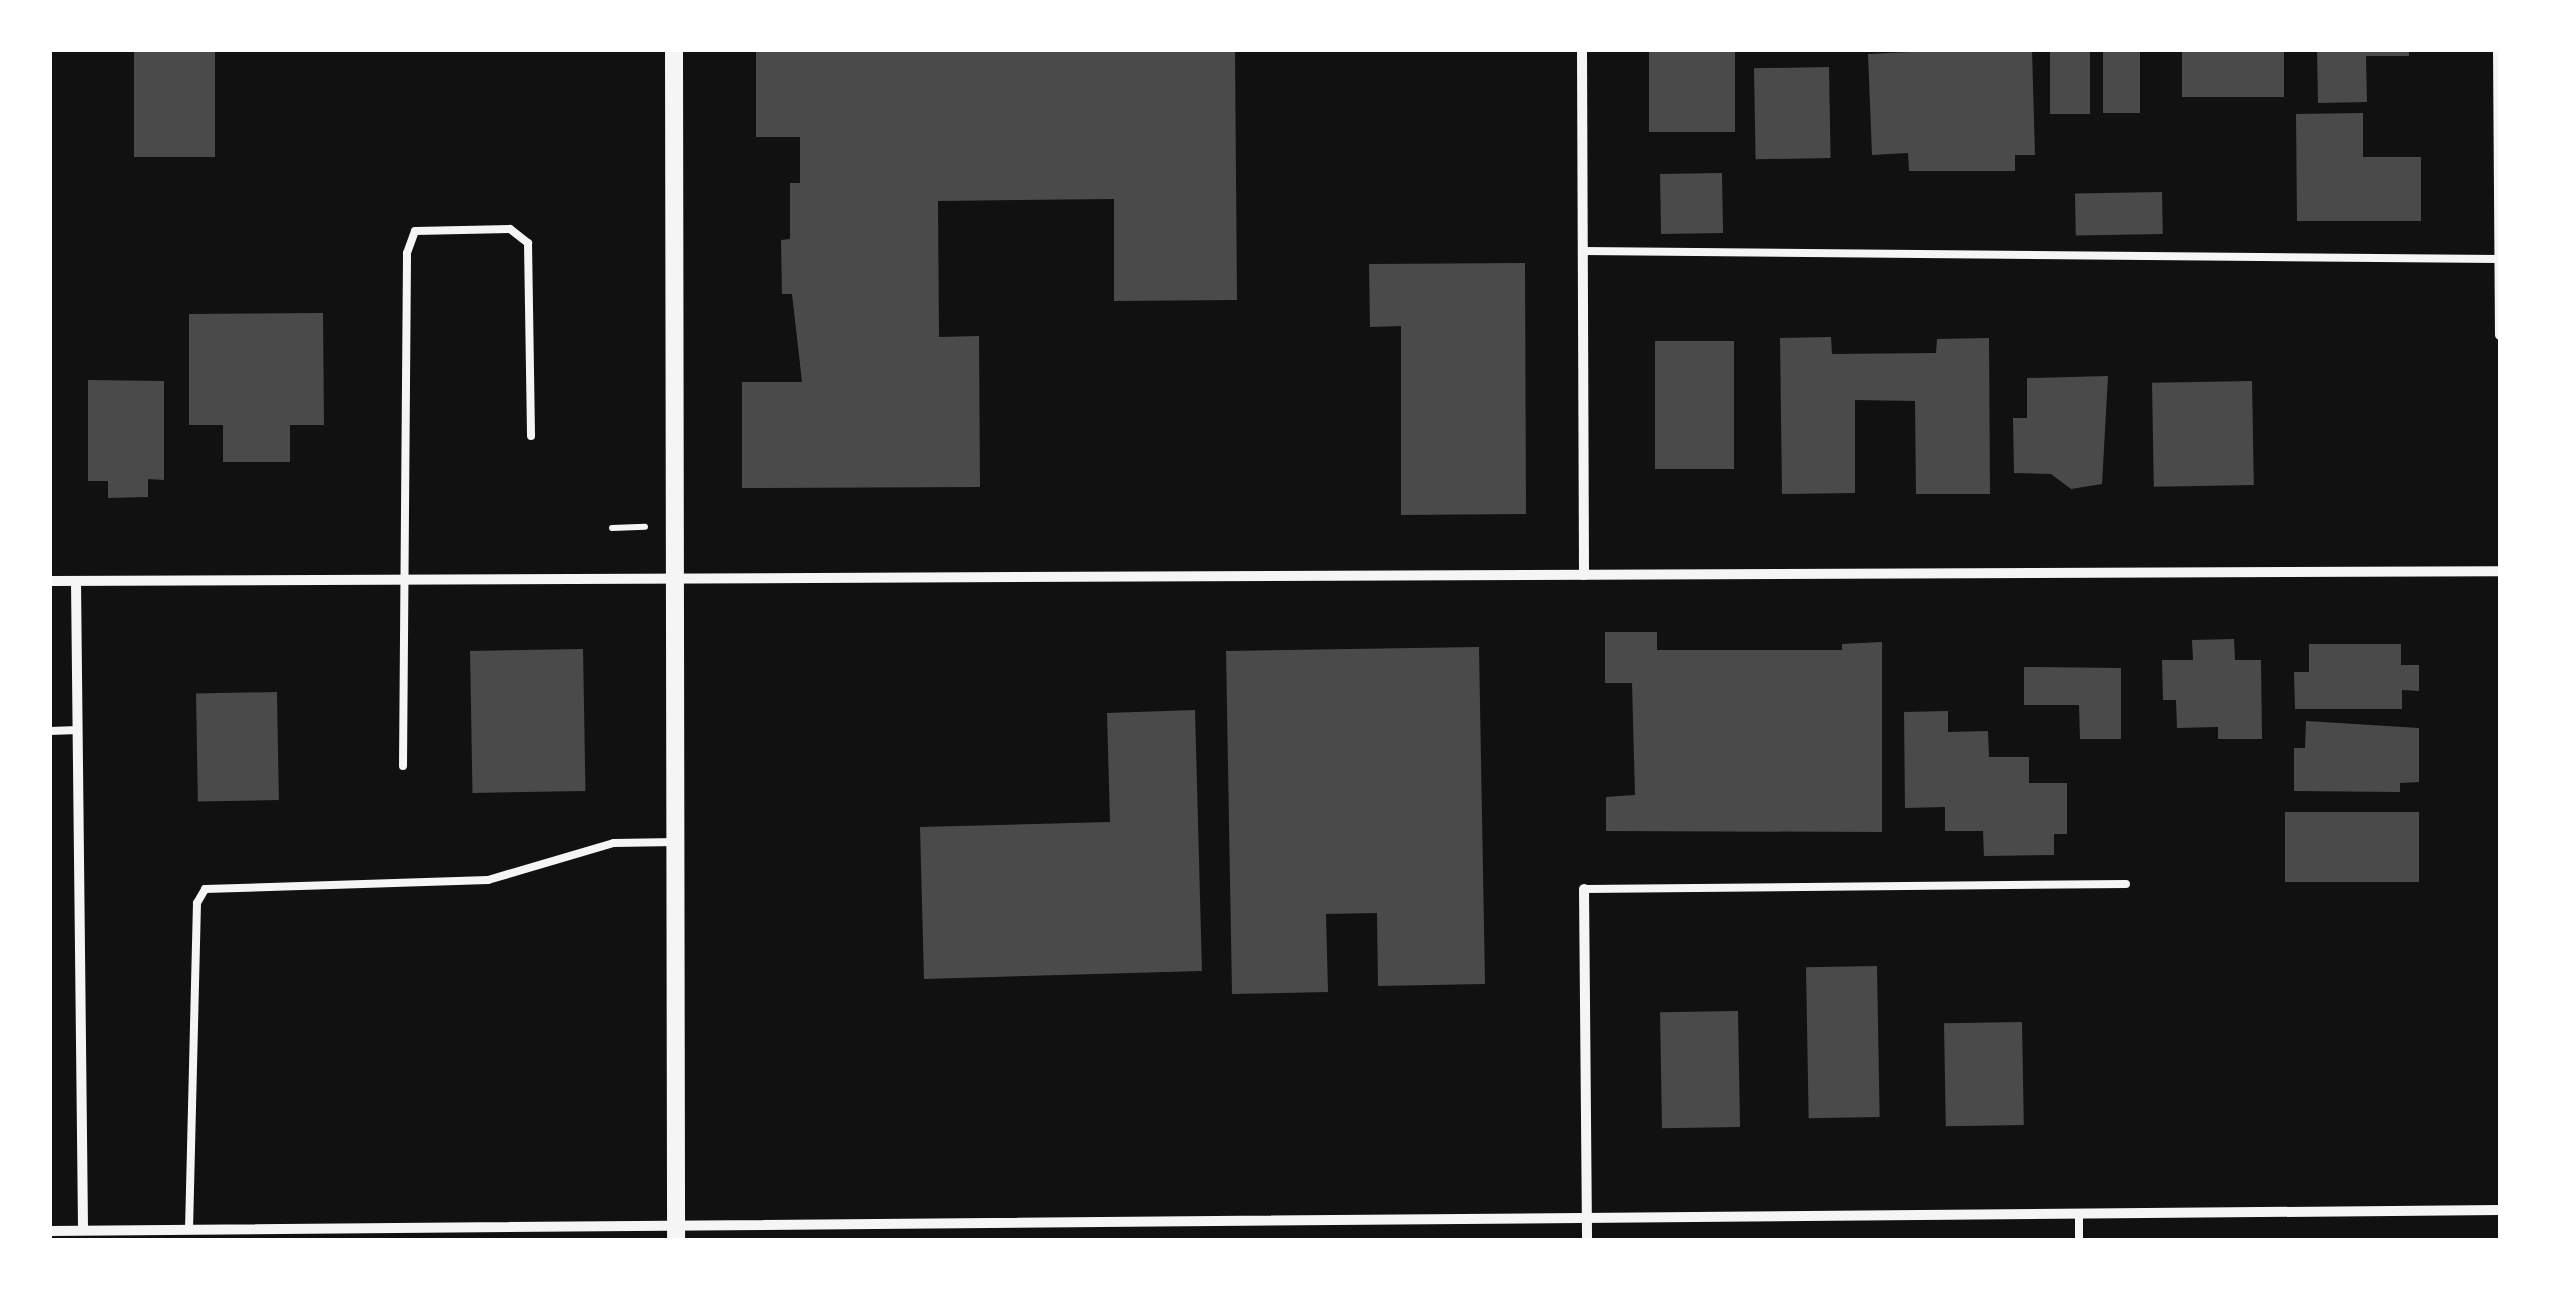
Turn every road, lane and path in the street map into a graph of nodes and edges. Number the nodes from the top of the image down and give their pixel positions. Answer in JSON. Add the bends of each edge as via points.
{"nodes":[{"id":1,"x":674,"y":50,"type":"edge"},
{"id":2,"x":1582,"y":50,"type":"edge"},
{"id":3,"x":2498,"y":50,"type":"edge"},
{"id":4,"x":1583,"y":251,"type":"junction"},
{"id":5,"x":2499,"y":259,"type":"edge"},
{"id":6,"x":2500,"y":335,"type":"edge"},
{"id":7,"x":531,"y":436,"type":"dead end"},
{"id":8,"x":2500,"y":571,"type":"edge"},
{"id":9,"x":1584,"y":575,"type":"junction"},
{"id":10,"x":675,"y":576,"type":"junction"},
{"id":11,"x":405,"y":578,"type":"junction"},
{"id":12,"x":50,"y":581,"type":"edge"},
{"id":13,"x":76,"y":581,"type":"junction"},
{"id":14,"x":78,"y":730,"type":"junction"},
{"id":15,"x":50,"y":731,"type":"edge"},
{"id":16,"x":403,"y":766,"type":"dead end"},
{"id":17,"x":676,"y":842,"type":"junction"},
{"id":18,"x":2126,"y":884,"type":"dead end"},
{"id":19,"x":1584,"y":890,"type":"joint"},
{"id":20,"x":2500,"y":1210,"type":"edge"},
{"id":21,"x":2079,"y":1217,"type":"junction"},
{"id":22,"x":1587,"y":1220,"type":"junction"},
{"id":23,"x":50,"y":1230,"type":"edge"},
{"id":24,"x":189,"y":1230,"type":"junction"},
{"id":25,"x":676,"y":1232,"type":"edge"},
{"id":26,"x":299,"y":1234,"type":"edge"},
{"id":27,"x":84,"y":1235,"type":"edge"},
{"id":28,"x":162,"y":1235,"type":"edge"},
{"id":29,"x":1587,"y":1240,"type":"edge"},
{"id":30,"x":2079,"y":1240,"type":"edge"}],
"edges":[{"from":1,"to":10,"type":"street"},
{"from":2,"to":4,"type":"street"},
{"from":3,"to":5,"type":"street"},
{"from":4,"to":5,"type":"lane"},
{"from":4,"to":9,"type":"street"},
{"from":5,"to":6,"type":"street"},
{"from":7,"to":11,"type":"lane","via":[[528,243],[510,230],[415,231],[407,254]]},
{"from":8,"to":9,"type":"street"},
{"from":9,"to":10,"type":"street"},
{"from":10,"to":11,"type":"street"},
{"from":10,"to":17,"type":"street"},
{"from":11,"to":13,"type":"street"},
{"from":11,"to":16,"type":"lane"},
{"from":12,"to":13,"type":"street"},
{"from":13,"to":14,"type":"street"},
{"from":14,"to":15,"type":"lane"},
{"from":14,"to":27,"type":"street"},
{"from":17,"to":24,"type":"lane","via":[[614,843],[488,880],[205,889],[197,902]]},
{"from":17,"to":25,"type":"street"},
{"from":18,"to":19,"type":"lane"},
{"from":19,"to":22,"type":"street"},
{"from":20,"to":21,"type":"street"},
{"from":21,"to":22,"type":"street"},
{"from":21,"to":30,"type":"lane"},
{"from":22,"to":25,"type":"street"},
{"from":22,"to":29,"type":"street"},
{"from":23,"to":27,"type":"street"},
{"from":24,"to":26,"type":"street"},
{"from":24,"to":28,"type":"street"},
{"from":25,"to":26,"type":"street"},
{"from":27,"to":28,"type":"street"}]}
